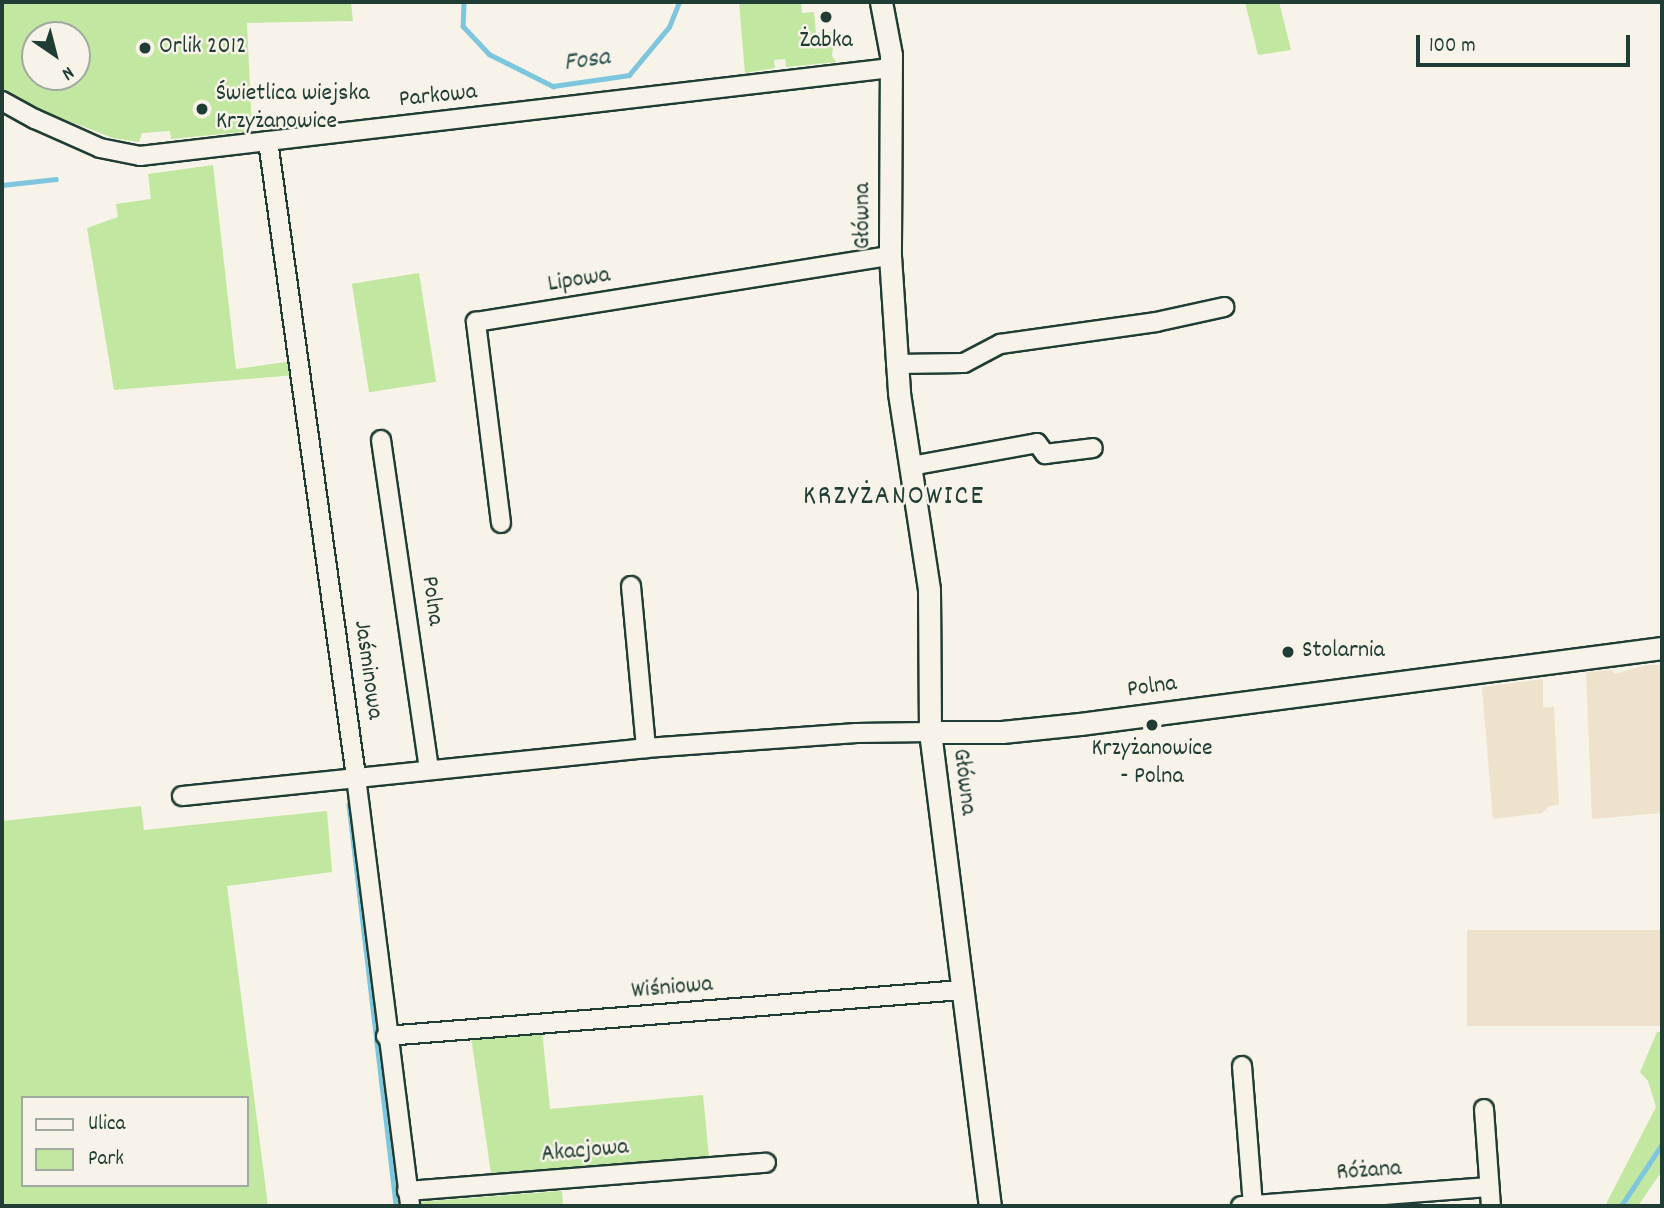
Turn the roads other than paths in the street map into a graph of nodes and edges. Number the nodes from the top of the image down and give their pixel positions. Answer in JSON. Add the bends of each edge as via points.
{"nodes":[{"id":1,"x":881,"y":2,"type":"edge"},
{"id":2,"x":891,"y":68,"type":"junction"},
{"id":3,"x":2,"y":101,"type":"edge"},
{"id":4,"x":268,"y":141,"type":"junction"},
{"id":5,"x":890,"y":256,"type":"junction"},
{"id":6,"x":1224,"y":307,"type":"dead end"},
{"id":7,"x":897,"y":364,"type":"junction"},
{"id":8,"x":381,"y":440,"type":"dead end"},
{"id":9,"x":1093,"y":448,"type":"dead end"},
{"id":10,"x":911,"y":466,"type":"junction"},
{"id":11,"x":501,"y":523,"type":"dead end"},
{"id":12,"x":631,"y":586,"type":"dead end"},
{"id":13,"x":1662,"y":648,"type":"edge"},
{"id":14,"x":930,"y":732,"type":"junction"},
{"id":15,"x":646,"y":748,"type":"junction"},
{"id":16,"x":429,"y":770,"type":"junction"},
{"id":17,"x":356,"y":777,"type":"junction"},
{"id":18,"x":182,"y":796,"type":"dead end"},
{"id":19,"x":962,"y":990,"type":"junction"},
{"id":20,"x":386,"y":1036,"type":"junction"},
{"id":21,"x":1242,"y":1066,"type":"dead end"},
{"id":22,"x":1484,"y":1109,"type":"dead end"},
{"id":23,"x":766,"y":1163,"type":"dead end"},
{"id":24,"x":1489,"y":1187,"type":"junction"},
{"id":25,"x":409,"y":1199,"type":"edge"},
{"id":26,"x":990,"y":1206,"type":"edge"},
{"id":27,"x":1241,"y":1206,"type":"edge"},
{"id":28,"x":1253,"y":1206,"type":"edge"},
{"id":29,"x":1491,"y":1206,"type":"edge"}],
"edges":[{"from":1,"to":2,"type":"street","name":"Główna"},
{"from":2,"to":4,"type":"street","name":"Parkowa"},
{"from":2,"to":5,"type":"street","name":"Główna"},
{"from":3,"to":4,"type":"street","name":"Parkowa","via":[[100,148],[140,156]]},
{"from":4,"to":17,"type":"street","name":"Jaśminowa"},
{"from":5,"to":7,"type":"street","name":"Główna"},
{"from":5,"to":11,"type":"street","name":"Lipowa","via":[[476,322]]},
{"from":6,"to":7,"type":"street","via":[[1156,322],[1000,344],[964,363]]},
{"from":7,"to":10,"type":"street","name":"Główna"},
{"from":8,"to":16,"type":"street","name":"Polna"},
{"from":9,"to":10,"type":"street","via":[[1045,454],[1037,443]]},
{"from":10,"to":14,"type":"street","name":"Główna","via":[[929,589]]},
{"from":12,"to":15,"type":"street"},
{"from":13,"to":14,"type":"street","name":"Polna","via":[[1080,724],[1002,732]]},
{"from":14,"to":15,"type":"street","name":"Polna"},
{"from":14,"to":19,"type":"street","name":"Główna"},
{"from":15,"to":16,"type":"street","name":"Polna"},
{"from":16,"to":17,"type":"street","name":"Polna"},
{"from":17,"to":18,"type":"street","name":"Polna"},
{"from":17,"to":20,"type":"street","name":"Jaśminowa"},
{"from":19,"to":20,"type":"street","name":"Wiśniowa"},
{"from":19,"to":26,"type":"street","name":"Główna"},
{"from":20,"to":25,"type":"street","name":"Jaśminowa"},
{"from":21,"to":28,"type":"street"},
{"from":22,"to":24,"type":"street"},
{"from":23,"to":25,"type":"street","name":"Akacjowa"},
{"from":24,"to":28,"type":"street","name":"Różana"},
{"from":24,"to":29,"type":"street"},
{"from":27,"to":28,"type":"street","name":"Różana"}]}
